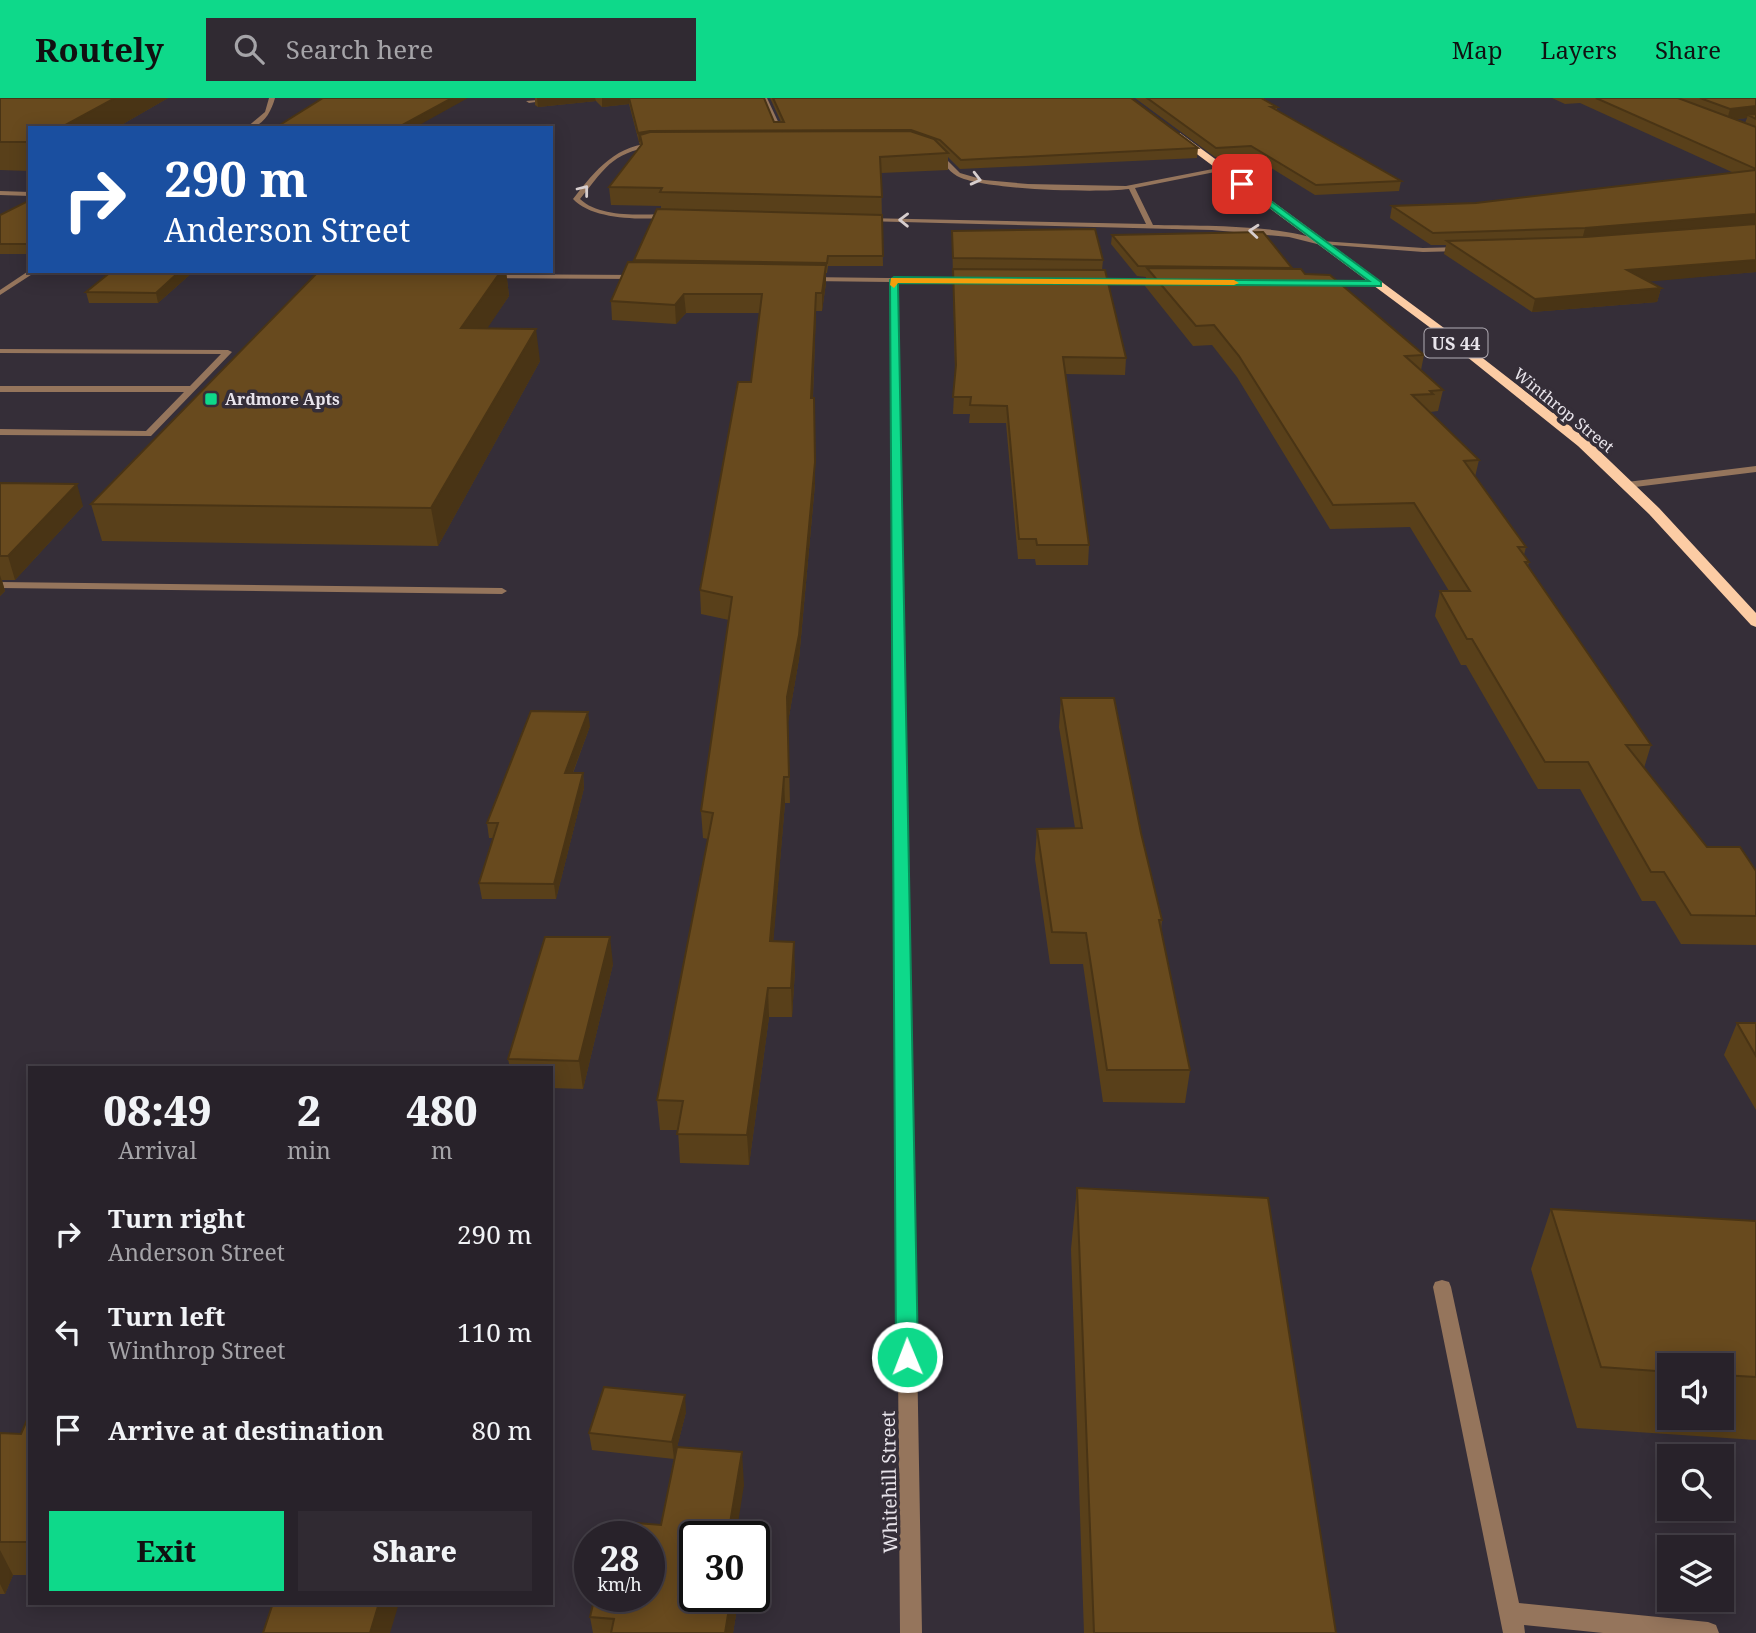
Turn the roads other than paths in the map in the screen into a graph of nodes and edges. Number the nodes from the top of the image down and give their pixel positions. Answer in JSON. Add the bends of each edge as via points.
{"nodes":[{"id":1,"x":272,"y":98,"type":"edge"},
{"id":2,"x":559,"y":98,"type":"edge"},
{"id":3,"x":764,"y":98,"type":"edge"},
{"id":4,"x":529,"y":102,"type":"dead end"},
{"id":5,"x":1163,"y":125,"type":"edge"},
{"id":6,"x":252,"y":126,"type":"edge"},
{"id":7,"x":780,"y":130,"type":"edge"},
{"id":8,"x":671,"y":144,"type":"edge"},
{"id":9,"x":932,"y":149,"type":"edge"},
{"id":10,"x":1223,"y":169,"type":"junction"},
{"id":11,"x":1132,"y":188,"type":"junction"},
{"id":12,"x":0,"y":193,"type":"edge"},
{"id":13,"x":28,"y":194,"type":"edge"},
{"id":14,"x":680,"y":216,"type":"edge"},
{"id":15,"x":857,"y":219,"type":"edge"},
{"id":16,"x":1150,"y":225,"type":"junction"},
{"id":17,"x":1321,"y":243,"type":"junction"},
{"id":18,"x":1476,"y":248,"type":"edge"},
{"id":19,"x":30,"y":273,"type":"edge"},
{"id":20,"x":473,"y":275,"type":"edge"},
{"id":21,"x":650,"y":278,"type":"edge"},
{"id":22,"x":799,"y":279,"type":"edge"},
{"id":23,"x":894,"y":280,"type":"junction"},
{"id":24,"x":976,"y":281,"type":"edge"},
{"id":25,"x":1086,"y":282,"type":"edge"},
{"id":26,"x":1168,"y":282,"type":"edge"},
{"id":27,"x":1318,"y":284,"type":"edge"},
{"id":28,"x":1378,"y":284,"type":"junction"},
{"id":29,"x":0,"y":293,"type":"edge"},
{"id":30,"x":0,"y":351,"type":"edge"},
{"id":31,"x":0,"y":388,"type":"edge"},
{"id":32,"x":193,"y":389,"type":"junction"},
{"id":33,"x":0,"y":432,"type":"edge"},
{"id":34,"x":1756,"y":469,"type":"edge"},
{"id":35,"x":1627,"y":485,"type":"junction"},
{"id":36,"x":0,"y":585,"type":"edge"},
{"id":37,"x":502,"y":592,"type":"dead end"},
{"id":38,"x":1756,"y":622,"type":"edge"},
{"id":39,"x":1442,"y":1287,"type":"dead end"},
{"id":40,"x":1512,"y":1623,"type":"edge"},
{"id":41,"x":911,"y":1633,"type":"edge"},
{"id":42,"x":1708,"y":1633,"type":"edge"}],
"edges":[{"from":1,"to":6,"type":"street","via":[[268,113]]},
{"from":2,"to":4,"type":"street"},
{"from":3,"to":7,"type":"street"},
{"from":5,"to":10,"type":"highway","name":"Winthrop Street","number":"US 44"},
{"from":14,"to":8,"type":"street","one_way":true,"via":[[600,211],[582,207],[576,199],[620,151]]},
{"from":9,"to":11,"type":"street","one_way":true,"via":[[958,174],[983,182]]},
{"from":10,"to":11,"type":"street"},
{"from":10,"to":17,"type":"highway","name":"Winthrop Street","number":"US 44"},
{"from":11,"to":16,"type":"street"},
{"from":12,"to":13,"type":"street"},
{"from":16,"to":15,"type":"street","one_way":true},
{"from":17,"to":16,"type":"street","one_way":true,"via":[[1289,234]]},
{"from":17,"to":18,"type":"street","via":[[1423,250]]},
{"from":17,"to":28,"type":"highway","name":"Winthrop Street","number":"US 44"},
{"from":19,"to":29,"type":"street"},
{"from":20,"to":21,"type":"street"},
{"from":22,"to":23,"type":"street"},
{"from":23,"to":24,"type":"street"},
{"from":23,"to":41,"type":"street","name":"Whitehill Street"},
{"from":25,"to":26,"type":"street"},
{"from":27,"to":28,"type":"street"},
{"from":28,"to":35,"type":"highway","name":"Winthrop Street","number":"US 44","via":[[1583,443]]},
{"from":30,"to":32,"type":"street","via":[[228,352]]},
{"from":31,"to":32,"type":"street"},
{"from":32,"to":33,"type":"street","via":[[148,434]]},
{"from":34,"to":35,"type":"street"},
{"from":35,"to":38,"type":"highway","name":"Winthrop Street","number":"US 44"},
{"from":36,"to":37,"type":"street"},
{"from":39,"to":40,"type":"street"},
{"from":40,"to":42,"type":"street"}]}
